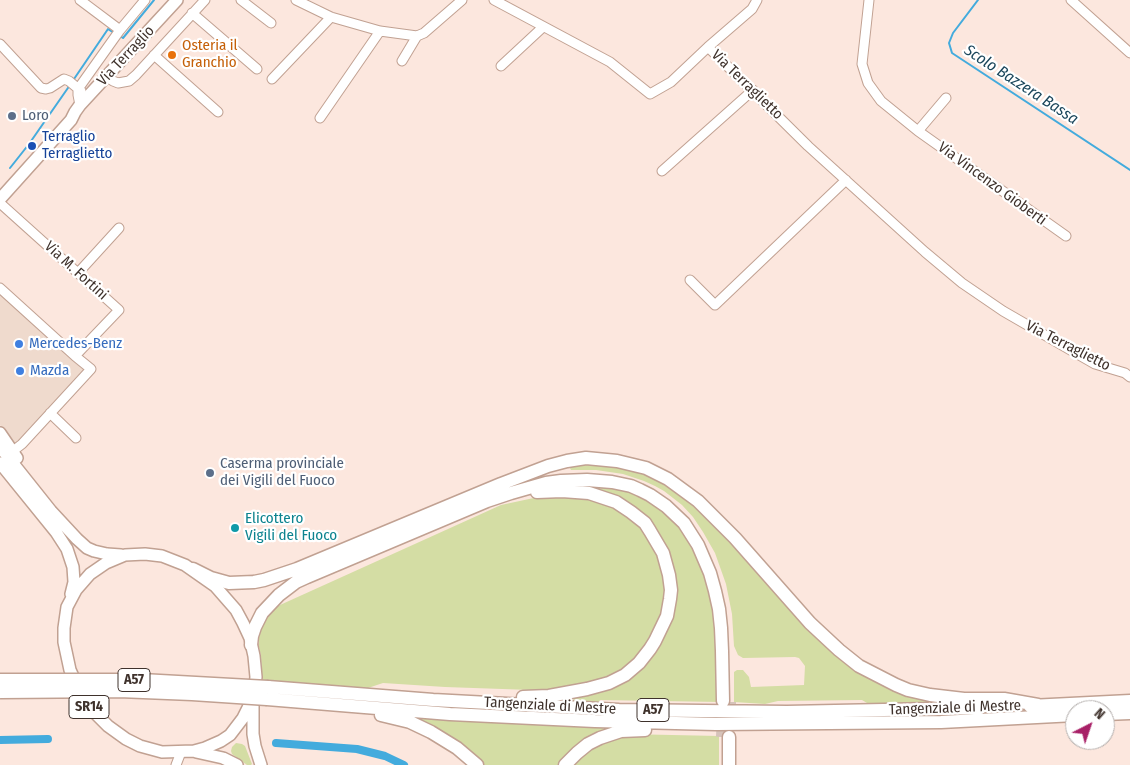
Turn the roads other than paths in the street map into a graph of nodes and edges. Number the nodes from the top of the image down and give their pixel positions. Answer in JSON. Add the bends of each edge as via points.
{"nodes":[{"id":1,"x":80,"y":0,"type":"edge"},
{"id":2,"x":144,"y":0,"type":"edge"},
{"id":3,"x":177,"y":0,"type":"edge"},
{"id":4,"x":205,"y":0,"type":"edge"},
{"id":5,"x":241,"y":0,"type":"edge"},
{"id":6,"x":296,"y":0,"type":"edge"},
{"id":7,"x":462,"y":0,"type":"edge"},
{"id":8,"x":494,"y":0,"type":"edge"},
{"id":9,"x":757,"y":0,"type":"edge"},
{"id":10,"x":869,"y":0,"type":"edge"},
{"id":11,"x":1070,"y":0,"type":"edge"},
{"id":12,"x":192,"y":13,"type":"junction"},
{"id":13,"x":331,"y":16,"type":"junction"},
{"id":14,"x":271,"y":23,"type":"dead end"},
{"id":15,"x":543,"y":27,"type":"junction"},
{"id":16,"x":380,"y":31,"type":"junction"},
{"id":17,"x":117,"y":32,"type":"junction"},
{"id":18,"x":417,"y":36,"type":"junction"},
{"id":19,"x":0,"y":44,"type":"edge"},
{"id":20,"x":708,"y":47,"type":"junction"},
{"id":21,"x":1130,"y":53,"type":"edge"},
{"id":22,"x":154,"y":56,"type":"junction"},
{"id":23,"x":402,"y":61,"type":"dead end"},
{"id":24,"x":501,"y":66,"type":"dead end"},
{"id":25,"x":257,"y":69,"type":"dead end"},
{"id":26,"x":107,"y":77,"type":"junction"},
{"id":27,"x":272,"y":79,"type":"dead end"},
{"id":28,"x":74,"y":85,"type":"junction"},
{"id":29,"x":752,"y":90,"type":"junction"},
{"id":30,"x":88,"y":96,"type":"junction"},
{"id":31,"x":946,"y":98,"type":"dead end"},
{"id":32,"x":77,"y":109,"type":"junction"},
{"id":33,"x":218,"y":112,"type":"dead end"},
{"id":34,"x":320,"y":118,"type":"dead end"},
{"id":35,"x":918,"y":130,"type":"junction"},
{"id":36,"x":662,"y":171,"type":"dead end"},
{"id":37,"x":846,"y":180,"type":"junction"},
{"id":38,"x":0,"y":190,"type":"edge"},
{"id":39,"x":0,"y":199,"type":"edge"},
{"id":40,"x":0,"y":203,"type":"edge"},
{"id":41,"x":119,"y":228,"type":"dead end"},
{"id":42,"x":1066,"y":236,"type":"dead end"},
{"id":43,"x":78,"y":273,"type":"junction"},
{"id":44,"x":690,"y":280,"type":"dead end"},
{"id":45,"x":0,"y":288,"type":"edge"},
{"id":46,"x":75,"y":356,"type":"junction"},
{"id":47,"x":1130,"y":377,"type":"edge"},
{"id":48,"x":50,"y":413,"type":"junction"},
{"id":49,"x":0,"y":433,"type":"edge"},
{"id":50,"x":76,"y":438,"type":"dead end"},
{"id":51,"x":0,"y":447,"type":"edge"},
{"id":52,"x":8,"y":459,"type":"edge"},
{"id":53,"x":0,"y":473,"type":"edge"},
{"id":54,"x":470,"y":498,"type":"junction"},
{"id":55,"x":487,"y":501,"type":"junction"},
{"id":56,"x":40,"y":513,"type":"junction"},
{"id":57,"x":125,"y":555,"type":"junction"},
{"id":58,"x":193,"y":570,"type":"junction"},
{"id":59,"x":70,"y":601,"type":"junction"},
{"id":60,"x":251,"y":645,"type":"junction"},
{"id":61,"x":0,"y":680,"type":"edge"},
{"id":62,"x":0,"y":692,"type":"edge"},
{"id":63,"x":254,"y":692,"type":"junction"},
{"id":64,"x":268,"y":693,"type":"junction"},
{"id":65,"x":409,"y":699,"type":"junction"},
{"id":66,"x":1130,"y":701,"type":"edge"},
{"id":67,"x":335,"y":704,"type":"junction"},
{"id":68,"x":1038,"y":705,"type":"junction"},
{"id":69,"x":1130,"y":713,"type":"edge"},
{"id":70,"x":1115,"y":714,"type":"edge"},
{"id":71,"x":1065,"y":715,"type":"edge"},
{"id":72,"x":716,"y":724,"type":"junction"},
{"id":73,"x":184,"y":752,"type":"junction"},
{"id":74,"x":176,"y":765,"type":"edge"},
{"id":75,"x":237,"y":765,"type":"edge"},
{"id":76,"x":261,"y":765,"type":"edge"},
{"id":77,"x":477,"y":765,"type":"edge"},
{"id":78,"x":565,"y":765,"type":"edge"},
{"id":79,"x":722,"y":765,"type":"edge"},
{"id":80,"x":729,"y":765,"type":"edge"}],
"edges":[{"from":1,"to":17,"type":"street"},
{"from":2,"to":17,"type":"street"},
{"from":3,"to":26,"type":"main road","name":"Via Terraglio"},
{"from":4,"to":12,"type":"street"},
{"from":5,"to":14,"type":"street"},
{"from":6,"to":13,"type":"street"},
{"from":7,"to":18,"type":"street"},
{"from":8,"to":15,"type":"street","name":"Via Terraglietto"},
{"from":9,"to":20,"type":"street","via":[[752,9]]},
{"from":10,"to":35,"type":"street","name":"Via Vincenzo Gioberti","via":[[862,55],[865,74],[882,101]]},
{"from":11,"to":21,"type":"street"},
{"from":12,"to":22,"type":"street"},
{"from":12,"to":25,"type":"street"},
{"from":13,"to":16,"type":"street"},
{"from":13,"to":27,"type":"street"},
{"from":15,"to":20,"type":"street","name":"Via Terraglietto","via":[[610,62],[650,94],[671,82]]},
{"from":15,"to":24,"type":"street"},
{"from":16,"to":18,"type":"street"},
{"from":16,"to":34,"type":"street"},
{"from":17,"to":28,"type":"street"},
{"from":18,"to":23,"type":"street"},
{"from":19,"to":28,"type":"street","via":[[41,88],[50,88],[64,80]]},
{"from":20,"to":29,"type":"street","name":"Via Terraglietto"},
{"from":22,"to":26,"type":"street","via":[[129,81],[118,83]]},
{"from":22,"to":33,"type":"street"},
{"from":26,"to":30,"type":"main road","name":"Via Terraglio"},
{"from":28,"to":30,"type":"street"},
{"from":28,"to":32,"type":"street","via":[[78,96]]},
{"from":29,"to":36,"type":"street"},
{"from":29,"to":37,"type":"street","name":"Via Terraglietto"},
{"from":30,"to":32,"type":"main road","name":"Via Terraglio"},
{"from":31,"to":35,"type":"street"},
{"from":32,"to":38,"type":"main road","name":"Via Terraglio"},
{"from":32,"to":39,"type":"main road","name":"Via Terraglio","via":[[71,120]]},
{"from":35,"to":42,"type":"street","name":"Via Vincenzo Gioberti"},
{"from":37,"to":44,"type":"street","via":[[714,305]]},
{"from":37,"to":47,"type":"street","name":"Via Terraglietto","via":[[962,283],[1074,352]]},
{"from":40,"to":43,"type":"street","name":"Via M. Fortini"},
{"from":41,"to":43,"type":"street"},
{"from":43,"to":46,"type":"street","name":"Via M. Fortini","via":[[118,310]]},
{"from":45,"to":46,"type":"street"},
{"from":46,"to":48,"type":"street","via":[[91,369]]},
{"from":48,"to":50,"type":"street"},
{"from":48,"to":52,"type":"street"},
{"from":49,"to":52,"type":"main road","number":"SR14"},
{"from":51,"to":52,"type":"main road","number":"SR14"},
{"from":52,"to":56,"type":"main road","number":"SR14"},
{"from":52,"to":57,"type":"main road","number":"SR14","via":[[70,534],[87,548]]},
{"from":53,"to":56,"type":"main road","number":"SR14","via":[[18,495]]},
{"from":54,"to":55,"type":"highway","number":"A57","via":[[526,480],[587,472],[628,478],[670,498],[699,533],[721,582],[728,627],[726,702],[719,609],[713,583],[694,538],[666,506],[631,486],[587,480],[546,483]]},
{"from":54,"to":58,"type":"highway","number":"A57","via":[[264,580],[229,583]]},
{"from":54,"to":68,"type":"highway","number":"A57","via":[[532,472],[578,459],[617,460],[646,468],[678,485],[703,505],[810,623],[859,666],[908,690],[930,695]]},
{"from":55,"to":60,"type":"highway","number":"A57","via":[[296,582],[262,613]]},
{"from":55,"to":65,"type":"highway","number":"A57","via":[[535,492],[572,491],[607,498],[632,512],[655,538],[668,567],[670,599],[664,624],[639,663],[625,675],[600,686],[543,697],[440,694]]},
{"from":56,"to":59,"type":"main road","number":"SR14","via":[[63,541],[71,558],[74,577]]},
{"from":57,"to":58,"type":"main road","number":"SR14","via":[[162,556]]},
{"from":57,"to":59,"type":"main road","number":"SR14","via":[[95,570]]},
{"from":58,"to":60,"type":"main road","number":"SR14","via":[[215,586],[230,603],[243,623]]},
{"from":59,"to":73,"type":"main road","number":"SR14","via":[[64,628],[66,655],[73,678],[90,708],[133,743],[162,752]]},
{"from":60,"to":63,"type":"main road","number":"SR14","via":[[256,667]]},
{"from":61,"to":64,"type":"highway","name":"Tangenziale di Mestre","number":"A57","bridge":true,"via":[[142,680]]},
{"from":62,"to":64,"type":"highway","name":"Tangenziale di Mestre","number":"A57","bridge":true},
{"from":63,"to":73,"type":"main road","number":"SR14","via":[[246,713],[230,735],[210,746]]},
{"from":63,"to":76,"type":"main road","number":"SR14","via":[[255,746]]},
{"from":64,"to":65,"type":"highway","name":"Tangenziale di Mestre","number":"A57"},
{"from":64,"to":67,"type":"highway","name":"Tangenziale di Mestre","number":"A57"},
{"from":65,"to":68,"type":"highway","name":"Tangenziale di Mestre","number":"A57","via":[[619,710],[717,711]]},
{"from":66,"to":68,"type":"highway","name":"Tangenziale di Mestre","number":"A57"},
{"from":67,"to":72,"type":"highway","name":"Tangenziale di Mestre","number":"A57","via":[[450,714]]},
{"from":67,"to":77,"type":"highway","number":"A57","via":[[421,727],[444,739]]},
{"from":69,"to":70,"type":"highway"},
{"from":71,"to":72,"type":"highway","name":"Tangenziale di Mestre","number":"A57","via":[[941,722]]},
{"from":72,"to":78,"type":"highway","number":"A57","via":[[698,730],[621,731],[588,744]]},
{"from":73,"to":74,"type":"street"},
{"from":73,"to":75,"type":"main road","number":"SR14","via":[[213,755]]},
{"from":79,"to":80,"type":"highway","via":[[725,737]]}]}
